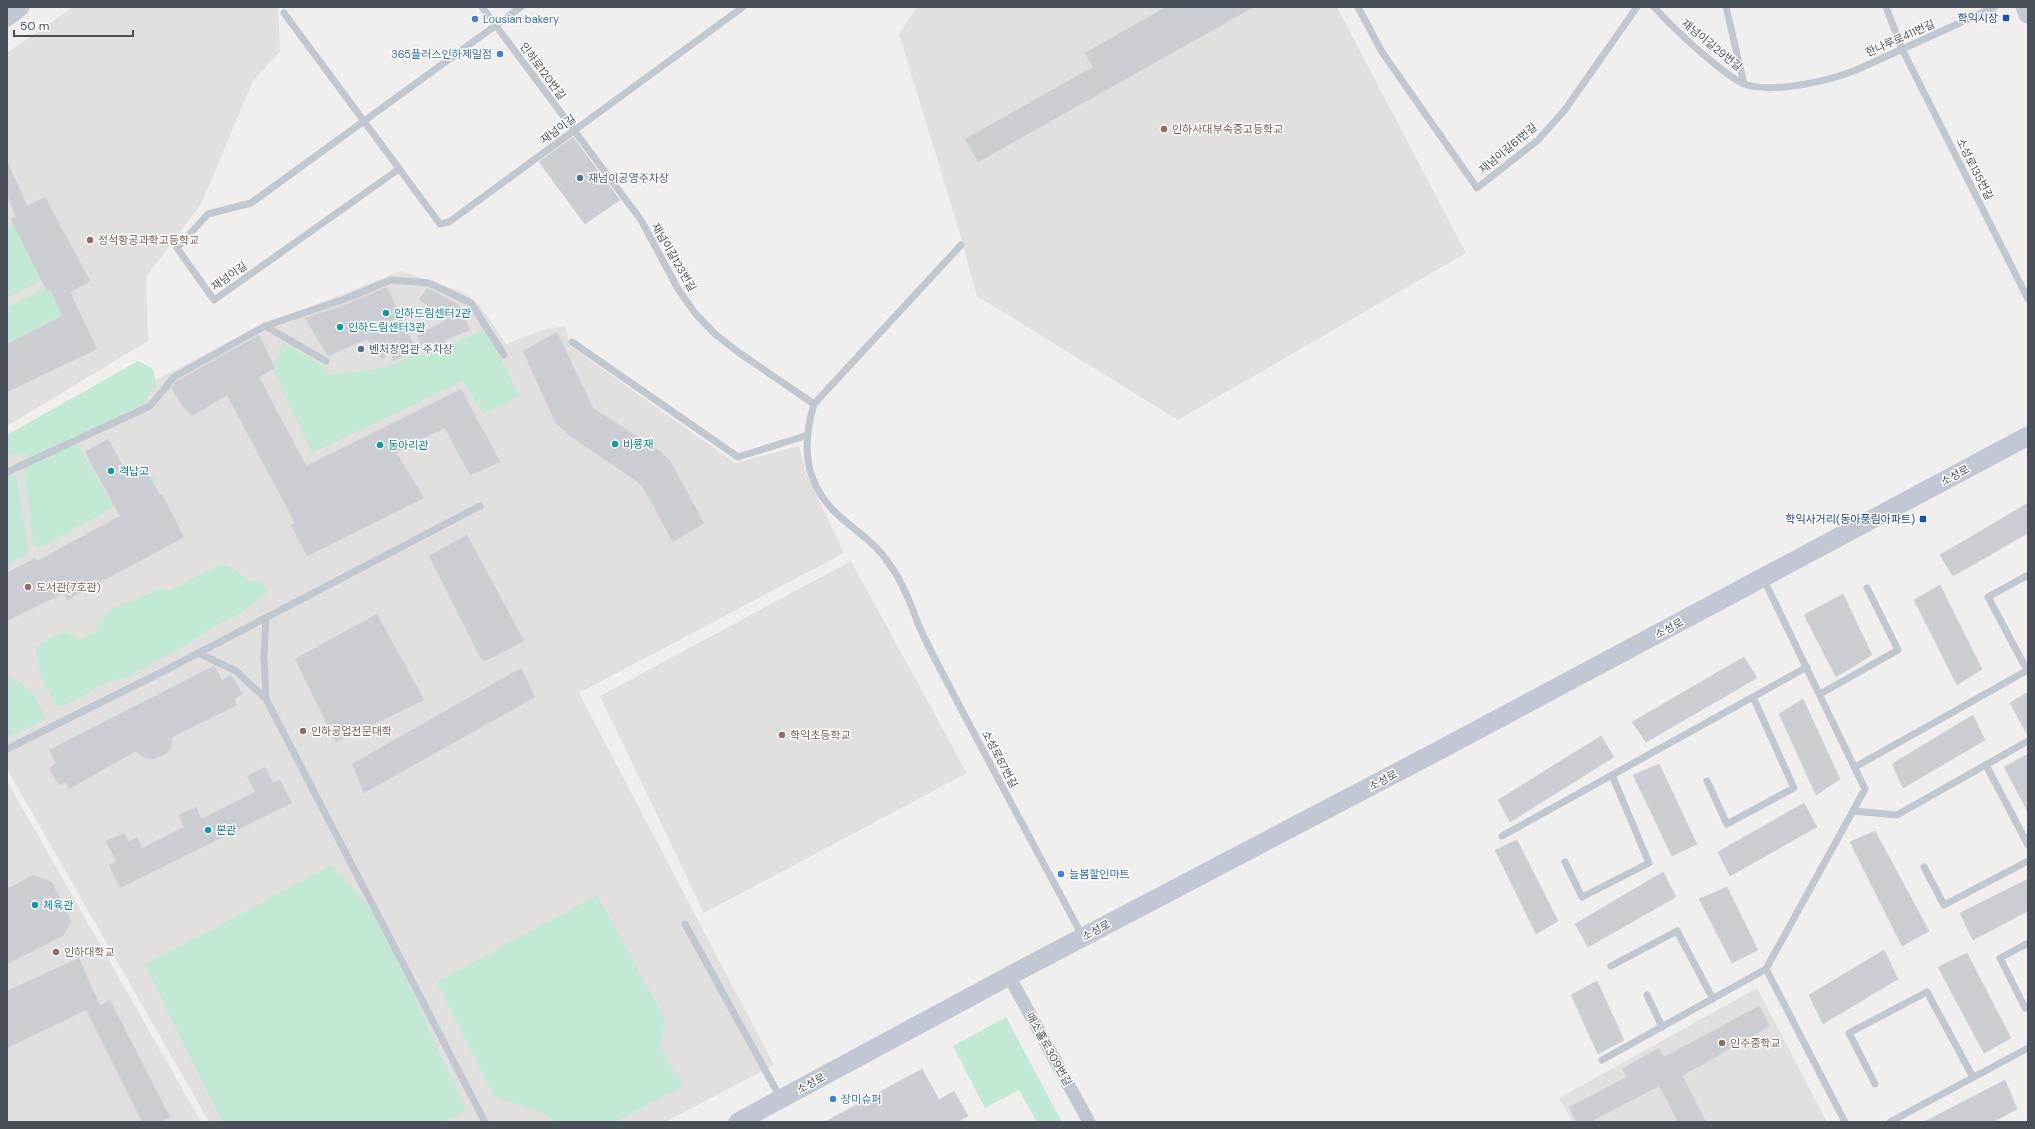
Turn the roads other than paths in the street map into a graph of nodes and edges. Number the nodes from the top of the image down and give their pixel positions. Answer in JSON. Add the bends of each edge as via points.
{"nodes":[{"id":1,"x":20,"y":7,"type":"edge"},
{"id":2,"x":482,"y":7,"type":"edge"},
{"id":3,"x":521,"y":7,"type":"edge"},
{"id":4,"x":743,"y":7,"type":"edge"},
{"id":5,"x":1358,"y":7,"type":"edge"},
{"id":6,"x":1637,"y":7,"type":"edge"},
{"id":7,"x":1654,"y":7,"type":"edge"},
{"id":8,"x":1726,"y":7,"type":"edge"},
{"id":9,"x":1886,"y":7,"type":"edge"},
{"id":10,"x":1995,"y":7,"type":"edge"},
{"id":11,"x":2025,"y":7,"type":"edge"},
{"id":12,"x":284,"y":13,"type":"dead end"},
{"id":13,"x":2028,"y":14,"type":"edge"},
{"id":14,"x":7,"y":16,"type":"edge"},
{"id":15,"x":495,"y":25,"type":"junction"},
{"id":16,"x":1902,"y":49,"type":"junction"},
{"id":17,"x":1835,"y":78,"type":"joint"},
{"id":18,"x":1744,"y":84,"type":"junction"},
{"id":19,"x":364,"y":121,"type":"junction"},
{"id":20,"x":573,"y":131,"type":"junction"},
{"id":21,"x":399,"y":169,"type":"junction"},
{"id":22,"x":962,"y":245,"type":"dead end"},
{"id":23,"x":2028,"y":299,"type":"edge"},
{"id":24,"x":265,"y":326,"type":"junction"},
{"id":25,"x":504,"y":355,"type":"dead end"},
{"id":26,"x":326,"y":360,"type":"dead end"},
{"id":27,"x":814,"y":404,"type":"junction"},
{"id":28,"x":808,"y":435,"type":"junction"},
{"id":29,"x":2028,"y":436,"type":"edge"},
{"id":30,"x":738,"y":457,"type":"junction"},
{"id":31,"x":7,"y":472,"type":"edge"},
{"id":32,"x":480,"y":506,"type":"dead end"},
{"id":33,"x":2028,"y":575,"type":"edge"},
{"id":34,"x":1763,"y":577,"type":"junction"},
{"id":35,"x":1866,"y":588,"type":"dead end"},
{"id":36,"x":266,"y":618,"type":"junction"},
{"id":37,"x":198,"y":653,"type":"junction"},
{"id":38,"x":1806,"y":667,"type":"junction"},
{"id":39,"x":2028,"y":670,"type":"edge"},
{"id":40,"x":1820,"y":694,"type":"junction"},
{"id":41,"x":1753,"y":697,"type":"junction"},
{"id":42,"x":266,"y":699,"type":"junction"},
{"id":43,"x":2028,"y":741,"type":"edge"},
{"id":44,"x":7,"y":749,"type":"edge"},
{"id":45,"x":1986,"y":765,"type":"junction"},
{"id":46,"x":1855,"y":767,"type":"junction"},
{"id":47,"x":1612,"y":775,"type":"junction"},
{"id":48,"x":1707,"y":781,"type":"dead end"},
{"id":49,"x":1853,"y":811,"type":"junction"},
{"id":50,"x":1502,"y":836,"type":"dead end"},
{"id":51,"x":2028,"y":845,"type":"edge"},
{"id":52,"x":2028,"y":861,"type":"edge"},
{"id":53,"x":1565,"y":862,"type":"dead end"},
{"id":54,"x":1924,"y":867,"type":"dead end"},
{"id":55,"x":685,"y":924,"type":"dead end"},
{"id":56,"x":1083,"y":937,"type":"junction"},
{"id":57,"x":2028,"y":943,"type":"edge"},
{"id":58,"x":1611,"y":966,"type":"dead end"},
{"id":59,"x":1766,"y":969,"type":"junction"},
{"id":60,"x":1009,"y":976,"type":"junction"},
{"id":61,"x":1647,"y":995,"type":"dead end"},
{"id":62,"x":1713,"y":999,"type":"junction"},
{"id":63,"x":2025,"y":1008,"type":"dead end"},
{"id":64,"x":1662,"y":1027,"type":"junction"},
{"id":65,"x":2028,"y":1048,"type":"edge"},
{"id":66,"x":1602,"y":1060,"type":"dead end"},
{"id":67,"x":1973,"y":1077,"type":"junction"},
{"id":68,"x":1875,"y":1084,"type":"dead end"},
{"id":69,"x":780,"y":1099,"type":"junction"},
{"id":70,"x":742,"y":1121,"type":"edge"},
{"id":71,"x":485,"y":1122,"type":"edge"},
{"id":72,"x":1089,"y":1122,"type":"edge"},
{"id":73,"x":1845,"y":1122,"type":"edge"},
{"id":74,"x":1890,"y":1122,"type":"edge"}],
"edges":[{"from":1,"to":14,"type":"main road"},
{"from":2,"to":15,"type":"lane","name":"인하로120번길"},
{"from":3,"to":15,"type":"lane"},
{"from":4,"to":20,"type":"lane","name":"재넘이길"},
{"from":5,"to":6,"type":"lane","name":"재넘이길61번길","via":[[1382,52],[1477,188],[1538,140],[1564,111]]},
{"from":7,"to":18,"type":"lane","name":"재넘이길29번길","via":[[1698,51]]},
{"from":8,"to":18,"type":"lane"},
{"from":9,"to":16,"type":"lane","name":"소성로135번길"},
{"from":10,"to":16,"type":"lane","name":"한나루로411번길"},
{"from":11,"to":13,"type":"main road"},
{"from":12,"to":19,"type":"lane","name":"재넘이길"},
{"from":15,"to":19,"type":"lane"},
{"from":15,"to":20,"type":"lane","name":"인하로120번길"},
{"from":16,"to":17,"type":"lane","name":"한나루로411번길"},
{"from":16,"to":23,"type":"lane","name":"소성로135번길"},
{"from":17,"to":18,"type":"lane","name":"재넘이길29번길","via":[[1790,86],[1765,87]]},
{"from":19,"to":21,"type":"lane","name":"재넘이길"},
{"from":19,"to":21,"type":"lane","name":"재넘이길","via":[[251,203],[208,214],[177,248],[214,300]]},
{"from":20,"to":21,"type":"lane","name":"재넘이길","via":[[449,222],[440,224]]},
{"from":20,"to":27,"type":"lane","name":"재넘이길123번길","via":[[641,220],[678,289],[695,313],[715,334],[738,352]]},
{"from":22,"to":27,"type":"lane"},
{"from":24,"to":25,"type":"lane","via":[[345,299],[391,280],[429,284],[471,303]]},
{"from":24,"to":26,"type":"lane"},
{"from":24,"to":31,"type":"lane","via":[[174,377],[150,406]]},
{"from":27,"to":28,"type":"lane"},
{"from":28,"to":30,"type":"lane"},
{"from":28,"to":56,"type":"lane","name":"소성로87번길","via":[[807,456],[810,471],[825,502],[833,512],[876,546],[890,564],[944,677]]},
{"from":29,"to":34,"type":"main road","name":"소성로"},
{"from":30,"to":30,"type":"lane","via":[[645,393],[572,342],[617,373]]},
{"from":32,"to":36,"type":"lane"},
{"from":33,"to":39,"type":"lane","via":[[1988,597]]},
{"from":34,"to":38,"type":"lane"},
{"from":34,"to":56,"type":"main road","name":"소성로"},
{"from":35,"to":40,"type":"lane","via":[[1898,650]]},
{"from":36,"to":37,"type":"lane"},
{"from":36,"to":42,"type":"lane"},
{"from":37,"to":42,"type":"lane","via":[[236,671]]},
{"from":37,"to":44,"type":"lane"},
{"from":38,"to":40,"type":"lane"},
{"from":38,"to":41,"type":"lane"},
{"from":39,"to":46,"type":"lane"},
{"from":40,"to":46,"type":"lane"},
{"from":41,"to":47,"type":"lane"},
{"from":41,"to":48,"type":"lane","via":[[1794,788],[1727,824]]},
{"from":42,"to":71,"type":"lane"},
{"from":43,"to":45,"type":"lane"},
{"from":45,"to":49,"type":"lane","via":[[1897,815]]},
{"from":45,"to":51,"type":"lane"},
{"from":46,"to":49,"type":"lane","via":[[1865,789]]},
{"from":47,"to":50,"type":"lane"},
{"from":47,"to":53,"type":"lane","via":[[1649,863],[1582,898]]},
{"from":49,"to":59,"type":"lane"},
{"from":52,"to":54,"type":"lane","via":[[1944,905]]},
{"from":55,"to":69,"type":"lane"},
{"from":56,"to":60,"type":"main road","name":"소성로"},
{"from":57,"to":63,"type":"lane","via":[[2000,958]]},
{"from":58,"to":62,"type":"lane","via":[[1677,930]]},
{"from":59,"to":62,"type":"lane"},
{"from":59,"to":73,"type":"lane"},
{"from":60,"to":69,"type":"main road","name":"소성로"},
{"from":60,"to":72,"type":"street","name":"매소홀로309번길"},
{"from":61,"to":64,"type":"lane"},
{"from":62,"to":64,"type":"lane"},
{"from":64,"to":66,"type":"lane"},
{"from":65,"to":67,"type":"lane"},
{"from":67,"to":68,"type":"lane","via":[[1927,992],[1849,1033]]},
{"from":67,"to":74,"type":"lane"},
{"from":69,"to":70,"type":"main road","name":"소성로"}]}
